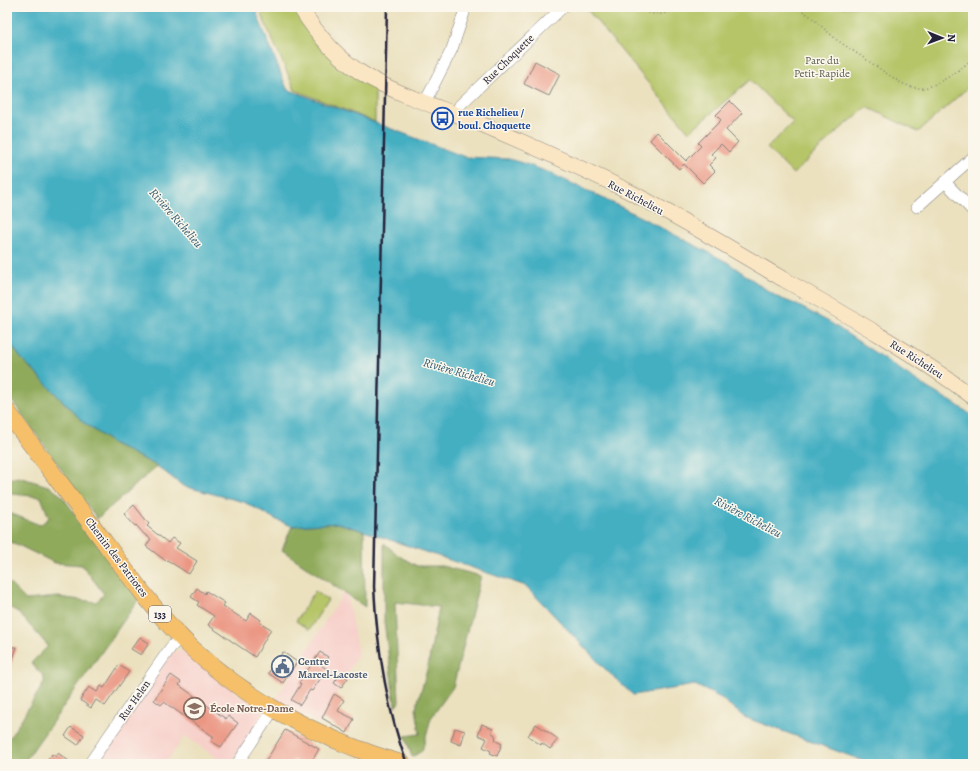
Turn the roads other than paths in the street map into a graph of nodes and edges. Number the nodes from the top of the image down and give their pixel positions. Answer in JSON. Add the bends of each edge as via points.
{"nodes":[{"id":1,"x":300,"y":7,"type":"edge"},
{"id":2,"x":464,"y":7,"type":"edge"},
{"id":3,"x":563,"y":7,"type":"edge"},
{"id":4,"x":425,"y":102,"type":"junction"},
{"id":5,"x":456,"y":114,"type":"junction"},
{"id":6,"x":973,"y":157,"type":"edge"},
{"id":7,"x":945,"y":182,"type":"junction"},
{"id":8,"x":917,"y":207,"type":"dead end"},
{"id":9,"x":973,"y":211,"type":"edge"},
{"id":10,"x":973,"y":397,"type":"edge"},
{"id":11,"x":7,"y":411,"type":"edge"},
{"id":12,"x":181,"y":637,"type":"junction"},
{"id":13,"x":274,"y":709,"type":"junction"},
{"id":14,"x":368,"y":759,"type":"edge"},
{"id":15,"x":89,"y":764,"type":"edge"},
{"id":16,"x":237,"y":764,"type":"edge"},
{"id":17,"x":403,"y":764,"type":"edge"}],
"edges":[{"from":1,"to":4,"type":"main road","name":"Rue Richelieu","via":[[328,44],[356,69],[391,88]]},
{"from":2,"to":4,"type":"street","via":[[452,49]]},
{"from":3,"to":5,"type":"street","name":"Rue Choquette","via":[[460,105]]},
{"from":4,"to":5,"type":"main road","name":"Rue Richelieu"},
{"from":5,"to":10,"type":"main road","name":"Rue Richelieu","via":[[560,158],[634,194],[858,322]]},
{"from":6,"to":7,"type":"street"},
{"from":7,"to":8,"type":"street"},
{"from":7,"to":9,"type":"street"},
{"from":11,"to":12,"type":"main road","name":"Chemin des Patriotes","number":"133","via":[[162,617]]},
{"from":12,"to":13,"type":"main road","name":"Chemin des Patriotes","number":"133","via":[[235,683]]},
{"from":12,"to":15,"type":"street","name":"Rue Helen","via":[[171,647]]},
{"from":13,"to":14,"type":"main road","name":"Chemin des Patriotes","number":"133"},
{"from":13,"to":16,"type":"street"},
{"from":14,"to":17,"type":"main road","number":"133"}]}
